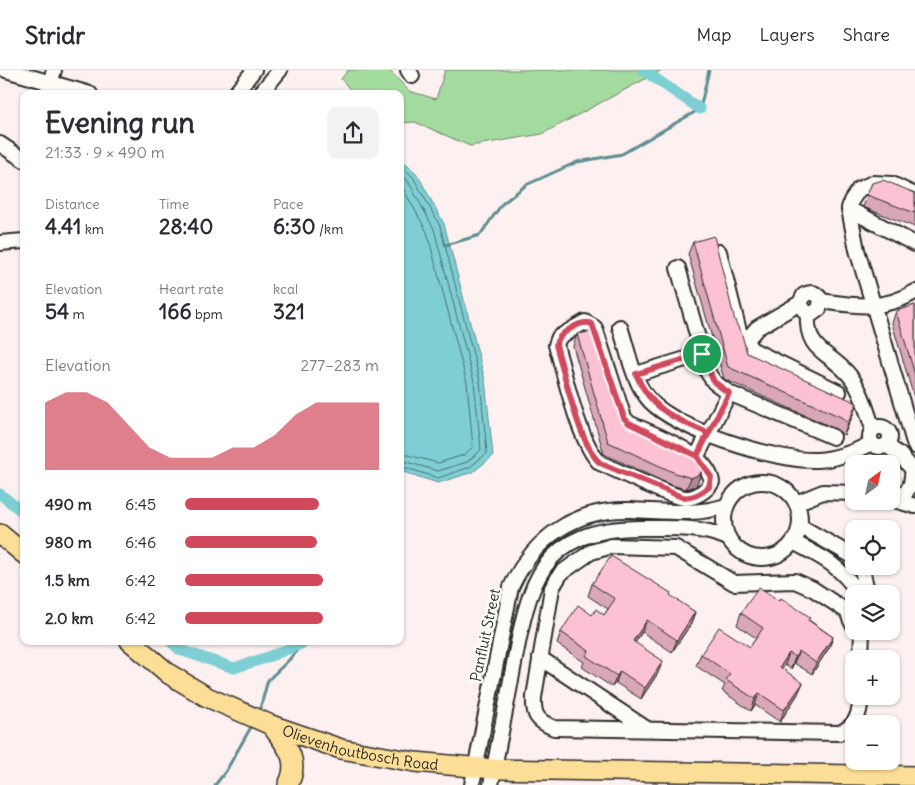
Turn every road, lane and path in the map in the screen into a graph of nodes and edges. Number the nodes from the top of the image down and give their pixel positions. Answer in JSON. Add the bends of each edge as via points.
{"nodes":[{"id":1,"x":6,"y":70,"type":"edge"},
{"id":2,"x":254,"y":70,"type":"edge"},
{"id":3,"x":280,"y":70,"type":"edge"},
{"id":4,"x":50,"y":82,"type":"edge"},
{"id":5,"x":77,"y":90,"type":"edge"},
{"id":6,"x":238,"y":90,"type":"edge"},
{"id":7,"x":263,"y":90,"type":"edge"},
{"id":8,"x":0,"y":144,"type":"edge"},
{"id":9,"x":20,"y":157,"type":"edge"},
{"id":10,"x":915,"y":195,"type":"edge"},
{"id":11,"x":849,"y":209,"type":"junction"},
{"id":12,"x":20,"y":241,"type":"edge"},
{"id":13,"x":0,"y":243,"type":"edge"},
{"id":14,"x":915,"y":244,"type":"edge"},
{"id":15,"x":719,"y":252,"type":"edge"},
{"id":16,"x":678,"y":268,"type":"dead end"},
{"id":17,"x":914,"y":296,"type":"edge"},
{"id":18,"x":875,"y":306,"type":"junction"},
{"id":19,"x":804,"y":308,"type":"junction"},
{"id":20,"x":620,"y":327,"type":"dead end"},
{"id":21,"x":745,"y":342,"type":"junction"},
{"id":22,"x":702,"y":354,"type":"junction"},
{"id":23,"x":636,"y":374,"type":"junction"},
{"id":24,"x":838,"y":392,"type":"edge"},
{"id":25,"x":729,"y":393,"type":"junction"},
{"id":26,"x":708,"y":433,"type":"junction"},
{"id":27,"x":872,"y":436,"type":"junction"},
{"id":28,"x":833,"y":437,"type":"dead end"},
{"id":29,"x":915,"y":446,"type":"edge"},
{"id":30,"x":697,"y":456,"type":"junction"},
{"id":31,"x":914,"y":470,"type":"edge"},
{"id":32,"x":845,"y":493,"type":"edge"},
{"id":33,"x":900,"y":496,"type":"edge"},
{"id":34,"x":900,"y":501,"type":"edge"},
{"id":35,"x":796,"y":503,"type":"junction"},
{"id":36,"x":726,"y":506,"type":"junction"},
{"id":37,"x":915,"y":506,"type":"edge"},
{"id":38,"x":800,"y":526,"type":"junction"},
{"id":39,"x":0,"y":534,"type":"edge"},
{"id":40,"x":728,"y":538,"type":"junction"},
{"id":41,"x":793,"y":542,"type":"junction"},
{"id":42,"x":20,"y":551,"type":"edge"},
{"id":43,"x":845,"y":552,"type":"edge"},
{"id":44,"x":853,"y":585,"type":"edge"},
{"id":45,"x":845,"y":609,"type":"edge"},
{"id":46,"x":135,"y":645,"type":"edge"},
{"id":47,"x":540,"y":658,"type":"junction"},
{"id":48,"x":861,"y":705,"type":"edge"},
{"id":49,"x":271,"y":725,"type":"junction"},
{"id":50,"x":647,"y":730,"type":"junction"},
{"id":51,"x":473,"y":776,"type":"edge"},
{"id":52,"x":915,"y":776,"type":"edge"},
{"id":53,"x":493,"y":777,"type":"edge"},
{"id":54,"x":288,"y":785,"type":"edge"}],
"edges":[{"from":1,"to":4,"type":"street"},
{"from":2,"to":6,"type":"street"},
{"from":3,"to":7,"type":"street"},
{"from":4,"to":5,"type":"street"},
{"from":8,"to":9,"type":"street"},
{"from":10,"to":11,"type":"street","via":[[892,184],[872,183],[859,188]]},
{"from":11,"to":14,"type":"street"},
{"from":11,"to":18,"type":"street"},
{"from":12,"to":13,"type":"street"},
{"from":15,"to":21,"type":"street"},
{"from":16,"to":22,"type":"street"},
{"from":17,"to":18,"type":"street"},
{"from":18,"to":19,"type":"street","via":[[822,301],[812,293],[804,295]]},
{"from":18,"to":29,"type":"street"},
{"from":19,"to":21,"type":"street","via":[[757,328]]},
{"from":19,"to":27,"type":"street","via":[[809,334],[818,350],[851,377],[858,387]]},
{"from":20,"to":23,"type":"street"},
{"from":21,"to":24,"type":"street","via":[[757,353]]},
{"from":22,"to":23,"type":"street"},
{"from":22,"to":25,"type":"street","via":[[714,382]]},
{"from":23,"to":26,"type":"street","via":[[642,390],[656,406]]},
{"from":25,"to":26,"type":"street"},
{"from":25,"to":28,"type":"street"},
{"from":26,"to":27,"type":"street","via":[[772,455],[816,460],[839,457]]},
{"from":26,"to":30,"type":"street"},
{"from":27,"to":31,"type":"street","via":[[878,447],[886,445]]},
{"from":30,"to":30,"type":"street","via":[[712,482],[705,491],[688,498],[600,463],[585,438],[556,345],[557,339],[582,323],[592,324],[624,418]]},
{"from":31,"to":33,"type":"street","via":[[912,484]]},
{"from":32,"to":35,"type":"street","via":[[823,492]]},
{"from":34,"to":37,"type":"street"},
{"from":35,"to":36,"type":"street","via":[[778,486],[766,482],[742,487]]},
{"from":35,"to":38,"type":"street"},
{"from":36,"to":40,"type":"street","via":[[723,517]]},
{"from":36,"to":51,"type":"street","name":"Panfluit Street","via":[[694,513],[628,510],[590,515],[553,533],[538,545],[511,588]]},
{"from":38,"to":41,"type":"street"},
{"from":38,"to":43,"type":"street"},
{"from":39,"to":42,"type":"main road"},
{"from":40,"to":41,"type":"street","via":[[740,551],[756,558],[779,554]]},
{"from":40,"to":53,"type":"street","via":[[699,529],[614,528],[588,535],[556,555],[537,576],[530,592]]},
{"from":41,"to":44,"type":"street","via":[[837,566]]},
{"from":45,"to":47,"type":"street","via":[[795,581],[734,583],[676,548],[612,546],[591,552],[561,574],[552,588]]},
{"from":46,"to":49,"type":"main road","name":"Olievenhoutbosch Road","via":[[169,674],[207,697]]},
{"from":47,"to":50,"type":"street"},
{"from":47,"to":50,"type":"street","via":[[533,711],[544,724],[554,728]]},
{"from":48,"to":50,"type":"street","via":[[857,719],[849,729],[839,733]]},
{"from":49,"to":51,"type":"main road","name":"Olievenhoutbosch Road","via":[[341,749]]},
{"from":49,"to":54,"type":"main road","via":[[293,757],[292,777]]},
{"from":51,"to":53,"type":"main road","name":"Olievenhoutbosch Road"},
{"from":52,"to":53,"type":"main road","name":"Olievenhoutbosch Road"}]}
